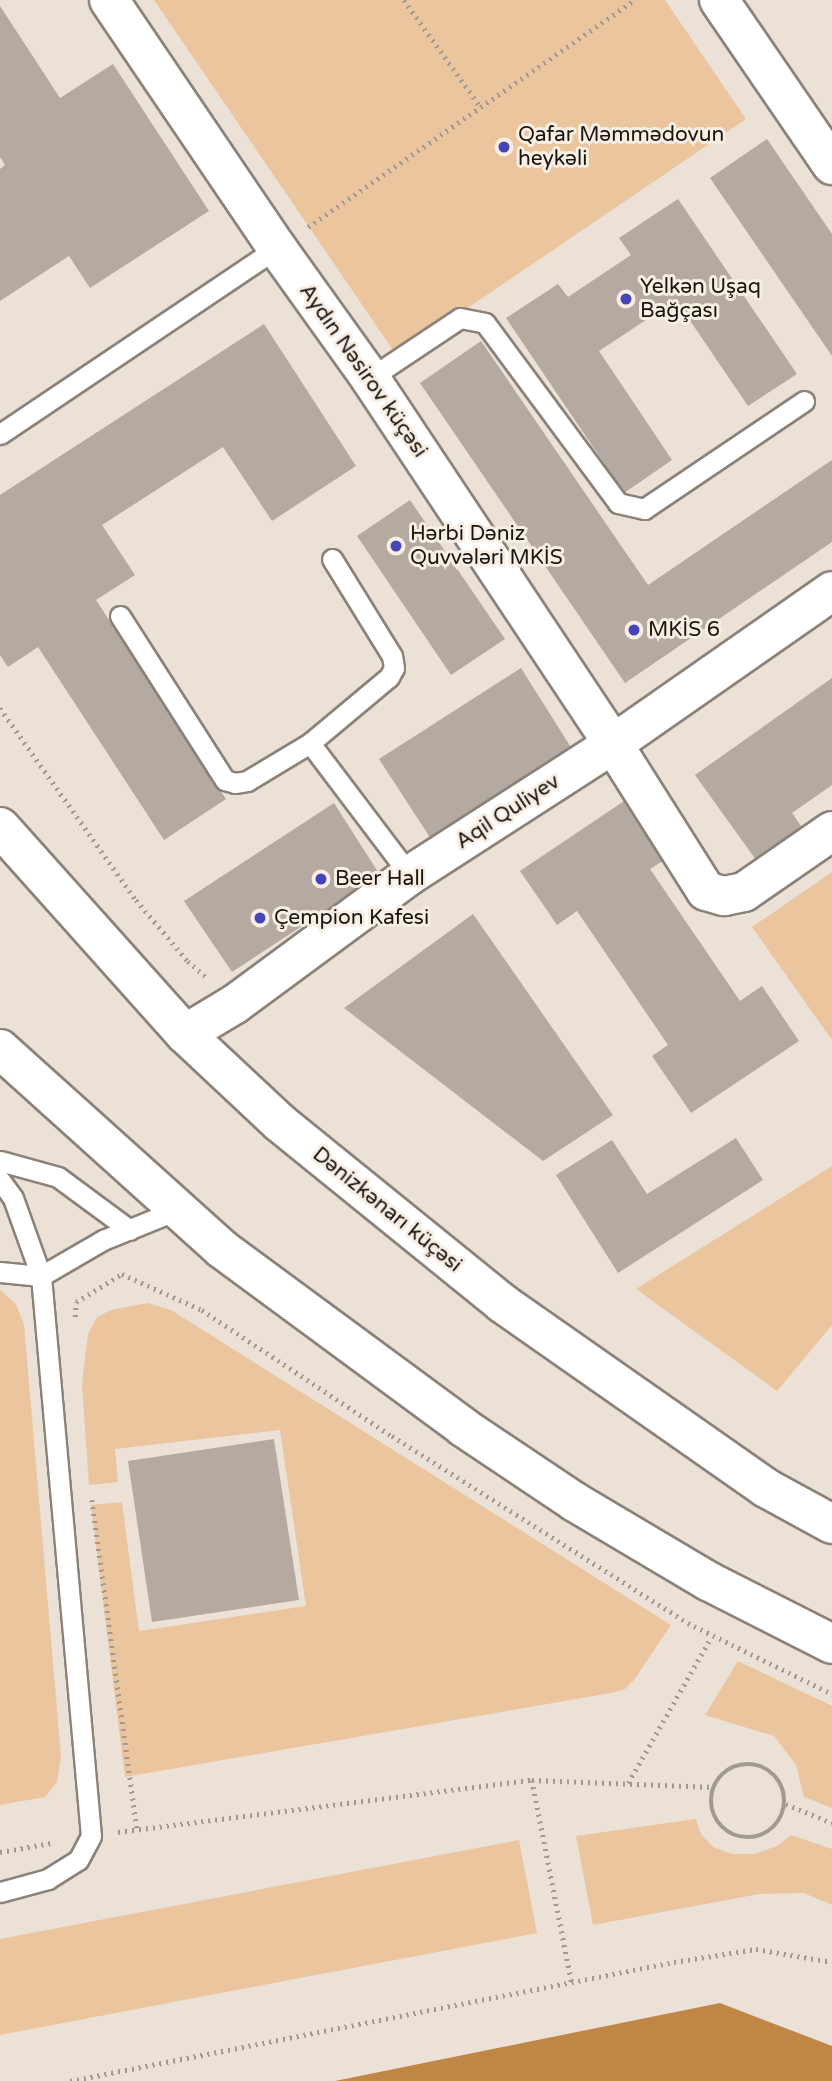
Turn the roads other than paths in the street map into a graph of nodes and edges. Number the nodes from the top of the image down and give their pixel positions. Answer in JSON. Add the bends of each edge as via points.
{"nodes":[{"id":1,"x":109,"y":0,"type":"edge"},
{"id":2,"x":719,"y":0,"type":"edge"},
{"id":3,"x":832,"y":165,"type":"edge"},
{"id":4,"x":277,"y":248,"type":"junction"},
{"id":5,"x":370,"y":378,"type":"junction"},
{"id":6,"x":804,"y":401,"type":"dead end"},
{"id":7,"x":0,"y":434,"type":"edge"},
{"id":8,"x":332,"y":559,"type":"dead end"},
{"id":9,"x":832,"y":591,"type":"edge"},
{"id":10,"x":120,"y":616,"type":"dead end"},
{"id":11,"x":310,"y":743,"type":"junction"},
{"id":12,"x":613,"y":744,"type":"junction"},
{"id":13,"x":0,"y":827,"type":"edge"},
{"id":14,"x":832,"y":831,"type":"edge"},
{"id":15,"x":410,"y":875,"type":"junction"},
{"id":16,"x":185,"y":1034,"type":"junction"},
{"id":17,"x":0,"y":1050,"type":"edge"},
{"id":18,"x":0,"y":1161,"type":"edge"},
{"id":19,"x":0,"y":1181,"type":"edge"},
{"id":20,"x":177,"y":1210,"type":"junction"},
{"id":21,"x":130,"y":1230,"type":"junction"},
{"id":22,"x":0,"y":1272,"type":"edge"},
{"id":23,"x":41,"y":1276,"type":"junction"},
{"id":24,"x":832,"y":1524,"type":"edge"},
{"id":25,"x":832,"y":1644,"type":"edge"},
{"id":26,"x":0,"y":1892,"type":"edge"}],
"edges":[{"from":1,"to":4,"type":"main road","name":"Aydın Nəsirov küçəsi"},
{"from":2,"to":3,"type":"main road"},
{"from":4,"to":5,"type":"main road","name":"Aydın Nəsirov küçəsi"},
{"from":4,"to":7,"type":"lane"},
{"from":5,"to":6,"type":"lane","via":[[460,318],[485,323],[618,503],[644,509]]},
{"from":5,"to":12,"type":"main road","name":"Aydın Nəsirov küçəsi"},
{"from":8,"to":11,"type":"lane","via":[[392,656],[394,668],[390,677]]},
{"from":9,"to":12,"type":"main road","name":"Aqil Quliyev"},
{"from":10,"to":11,"type":"lane","via":[[225,780],[247,781]]},
{"from":11,"to":15,"type":"lane"},
{"from":12,"to":14,"type":"main road","name":"Aydın Nəsirov küçəsi","via":[[706,891],[724,896],[744,892]]},
{"from":12,"to":15,"type":"main road","name":"Aqil Quliyev"},
{"from":13,"to":16,"type":"main road","name":"Dənizkənarı küçəsi"},
{"from":15,"to":16,"type":"main road","name":"Aqil Quliyev","via":[[235,1004]]},
{"from":16,"to":24,"type":"main road","name":"Dənizkənarı küçəsi","via":[[280,1123],[502,1303],[766,1488]]},
{"from":17,"to":20,"type":"main road"},
{"from":18,"to":21,"type":"lane","via":[[58,1177]]},
{"from":19,"to":23,"type":"lane","via":[[13,1198]]},
{"from":20,"to":21,"type":"lane"},
{"from":20,"to":25,"type":"main road","via":[[335,1335],[575,1502],[708,1581]]},
{"from":21,"to":23,"type":"lane","via":[[103,1240]]},
{"from":22,"to":23,"type":"lane"},
{"from":23,"to":26,"type":"lane","via":[[91,1836],[78,1860],[48,1880]]}]}
